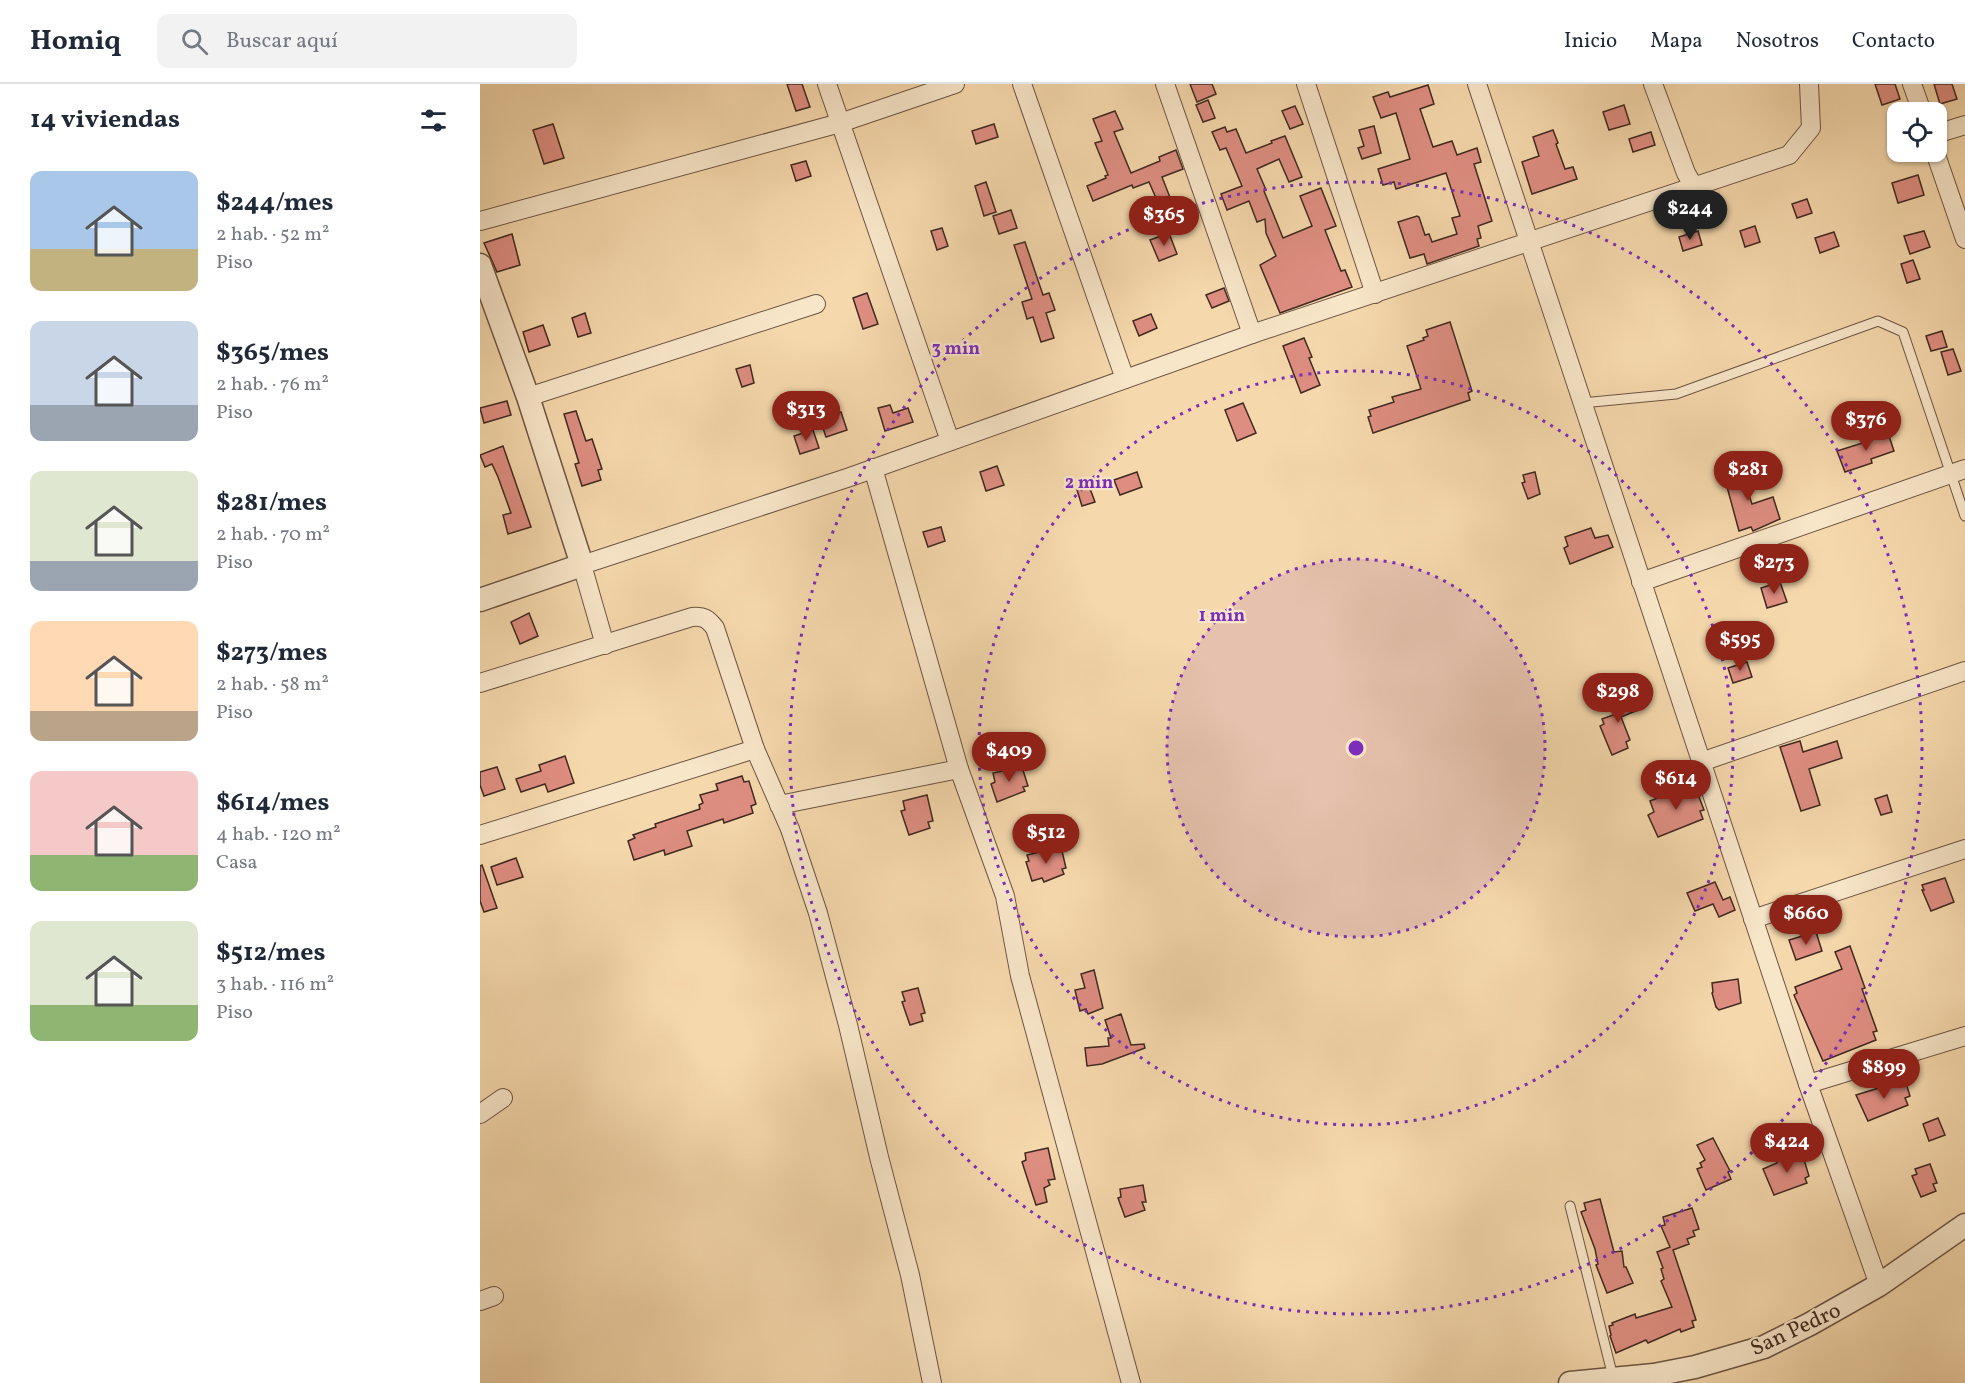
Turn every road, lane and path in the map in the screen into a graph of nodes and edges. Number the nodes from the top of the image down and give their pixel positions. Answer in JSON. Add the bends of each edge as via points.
{"nodes":[{"id":1,"x":827,"y":84,"type":"edge"},
{"id":2,"x":955,"y":84,"type":"edge"},
{"id":3,"x":1022,"y":84,"type":"edge"},
{"id":4,"x":1165,"y":84,"type":"edge"},
{"id":5,"x":1306,"y":84,"type":"edge"},
{"id":6,"x":1477,"y":84,"type":"edge"},
{"id":7,"x":1653,"y":84,"type":"edge"},
{"id":8,"x":1809,"y":84,"type":"edge"},
{"id":9,"x":1912,"y":84,"type":"edge"},
{"id":10,"x":1918,"y":102,"type":"edge"},
{"id":11,"x":840,"y":123,"type":"junction"},
{"id":12,"x":1965,"y":125,"type":"edge"},
{"id":13,"x":1947,"y":131,"type":"edge"},
{"id":14,"x":1938,"y":162,"type":"edge"},
{"id":15,"x":1694,"y":187,"type":"junction"},
{"id":16,"x":480,"y":221,"type":"edge"},
{"id":17,"x":1965,"y":239,"type":"edge"},
{"id":18,"x":1528,"y":243,"type":"junction"},
{"id":19,"x":480,"y":265,"type":"edge"},
{"id":20,"x":1375,"y":294,"type":"junction"},
{"id":21,"x":816,"y":304,"type":"dead end"},
{"id":22,"x":1252,"y":334,"type":"junction"},
{"id":23,"x":1125,"y":379,"type":"junction"},
{"id":24,"x":528,"y":397,"type":"junction"},
{"id":25,"x":1582,"y":403,"type":"junction"},
{"id":26,"x":950,"y":441,"type":"junction"},
{"id":27,"x":873,"y":468,"type":"junction"},
{"id":28,"x":1958,"y":471,"type":"edge"},
{"id":29,"x":1965,"y":516,"type":"edge"},
{"id":30,"x":582,"y":566,"type":"junction"},
{"id":31,"x":1641,"y":582,"type":"junction"},
{"id":32,"x":480,"y":600,"type":"edge"},
{"id":33,"x":605,"y":645,"type":"junction"},
{"id":34,"x":1965,"y":671,"type":"edge"},
{"id":35,"x":480,"y":683,"type":"edge"},
{"id":36,"x":755,"y":749,"type":"junction"},
{"id":37,"x":1701,"y":762,"type":"junction"},
{"id":38,"x":959,"y":769,"type":"junction"},
{"id":39,"x":779,"y":805,"type":"junction"},
{"id":40,"x":480,"y":835,"type":"edge"},
{"id":41,"x":1965,"y":849,"type":"edge"},
{"id":42,"x":1754,"y":919,"type":"junction"},
{"id":43,"x":1965,"y":1036,"type":"edge"},
{"id":44,"x":1808,"y":1084,"type":"junction"},
{"id":45,"x":503,"y":1098,"type":"dead end"},
{"id":46,"x":480,"y":1114,"type":"edge"},
{"id":47,"x":1570,"y":1206,"type":"dead end"},
{"id":48,"x":1965,"y":1226,"type":"edge"},
{"id":49,"x":1879,"y":1285,"type":"junction"},
{"id":50,"x":1614,"y":1380,"type":"junction"},
{"id":51,"x":932,"y":1383,"type":"edge"},
{"id":52,"x":1131,"y":1383,"type":"edge"},
{"id":53,"x":1570,"y":1383,"type":"edge"}],
"edges":[{"from":1,"to":11,"type":"street"},
{"from":2,"to":11,"type":"street"},
{"from":3,"to":23,"type":"street"},
{"from":4,"to":22,"type":"street"},
{"from":5,"to":20,"type":"street"},
{"from":6,"to":18,"type":"street"},
{"from":7,"to":15,"type":"street"},
{"from":8,"to":15,"type":"street","via":[[1811,128],[1790,155]]},
{"from":9,"to":10,"type":"street"},
{"from":11,"to":16,"type":"street"},
{"from":11,"to":26,"type":"street"},
{"from":12,"to":13,"type":"street"},
{"from":14,"to":17,"type":"street"},
{"from":15,"to":18,"type":"street"},
{"from":18,"to":20,"type":"street"},
{"from":18,"to":25,"type":"street"},
{"from":19,"to":24,"type":"street"},
{"from":20,"to":22,"type":"street"},
{"from":21,"to":24,"type":"street"},
{"from":22,"to":23,"type":"street"},
{"from":23,"to":26,"type":"street"},
{"from":24,"to":30,"type":"street"},
{"from":25,"to":28,"type":"lane","via":[[1676,394],[1878,321],[1904,332]]},
{"from":25,"to":31,"type":"street"},
{"from":26,"to":27,"type":"street"},
{"from":27,"to":30,"type":"street"},
{"from":27,"to":38,"type":"street"},
{"from":28,"to":29,"type":"lane"},
{"from":28,"to":31,"type":"street"},
{"from":30,"to":32,"type":"street"},
{"from":30,"to":33,"type":"street"},
{"from":31,"to":37,"type":"street"},
{"from":33,"to":35,"type":"street"},
{"from":33,"to":36,"type":"street","via":[[692,617],[708,620],[715,628]]},
{"from":34,"to":37,"type":"street"},
{"from":36,"to":39,"type":"street"},
{"from":36,"to":40,"type":"street"},
{"from":37,"to":42,"type":"street"},
{"from":38,"to":39,"type":"street"},
{"from":38,"to":52,"type":"street","via":[[1005,896],[1020,976]]},
{"from":39,"to":51,"type":"street","via":[[804,868],[848,1025],[910,1275]]},
{"from":41,"to":42,"type":"street"},
{"from":42,"to":44,"type":"street"},
{"from":43,"to":44,"type":"street"},
{"from":44,"to":49,"type":"street"},
{"from":45,"to":46,"type":"street"},
{"from":47,"to":50,"type":"lane"},
{"from":48,"to":49,"type":"street","name":"San Pedro"},
{"from":49,"to":50,"type":"street","name":"San Pedro","via":[[1764,1347],[1695,1367]]},
{"from":50,"to":53,"type":"street","name":"San Pedro"}]}
